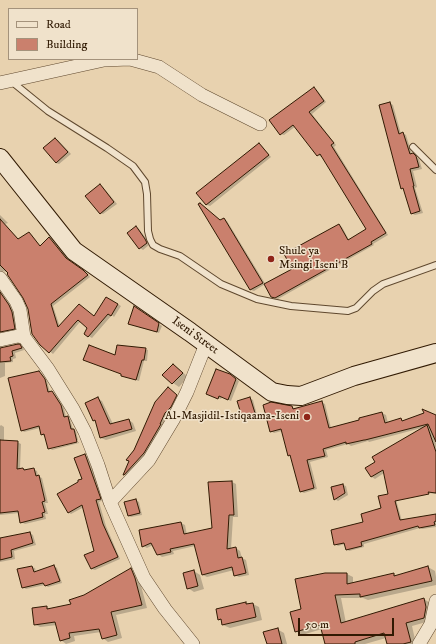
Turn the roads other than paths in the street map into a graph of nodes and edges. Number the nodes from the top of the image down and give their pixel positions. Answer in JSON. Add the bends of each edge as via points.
{"nodes":[{"id":1,"x":104,"y":60,"type":"edge"},
{"id":2,"x":134,"y":60,"type":"edge"},
{"id":3,"x":6,"y":82,"type":"edge"},
{"id":4,"x":260,"y":124,"type":"dead end"},
{"id":5,"x":413,"y":147,"type":"dead end"},
{"id":6,"x":0,"y":158,"type":"edge"},
{"id":7,"x":436,"y":170,"type":"edge"},
{"id":8,"x":436,"y":265,"type":"edge"},
{"id":9,"x":0,"y":278,"type":"edge"},
{"id":10,"x":24,"y":337,"type":"junction"},
{"id":11,"x":0,"y":340,"type":"edge"},
{"id":12,"x":206,"y":344,"type":"junction"},
{"id":13,"x":436,"y":353,"type":"edge"},
{"id":14,"x":110,"y":502,"type":"junction"},
{"id":15,"x":436,"y":601,"type":"edge"},
{"id":16,"x":193,"y":644,"type":"edge"},
{"id":17,"x":418,"y":644,"type":"edge"}],
"edges":[{"from":1,"to":3,"type":"street"},
{"from":2,"to":4,"type":"street","via":[[159,67],[202,95]]},
{"from":3,"to":8,"type":"lane","via":[[133,166],[145,182],[148,231],[153,246],[180,256],[221,284],[257,299],[291,306],[348,311],[356,308],[383,284]]},
{"from":5,"to":7,"type":"lane"},
{"from":6,"to":12,"type":"street","name":"Iseni Street","via":[[74,251]]},
{"from":9,"to":10,"type":"street","via":[[20,310]]},
{"from":10,"to":11,"type":"street"},
{"from":10,"to":14,"type":"street","via":[[48,369],[85,432]]},
{"from":12,"to":13,"type":"street","name":"Iseni Street","via":[[272,392],[301,396],[354,376]]},
{"from":12,"to":14,"type":"street","via":[[187,392],[149,460]]},
{"from":14,"to":16,"type":"street","via":[[144,578]]},
{"from":15,"to":17,"type":"street","via":[[431,624]]}]}
